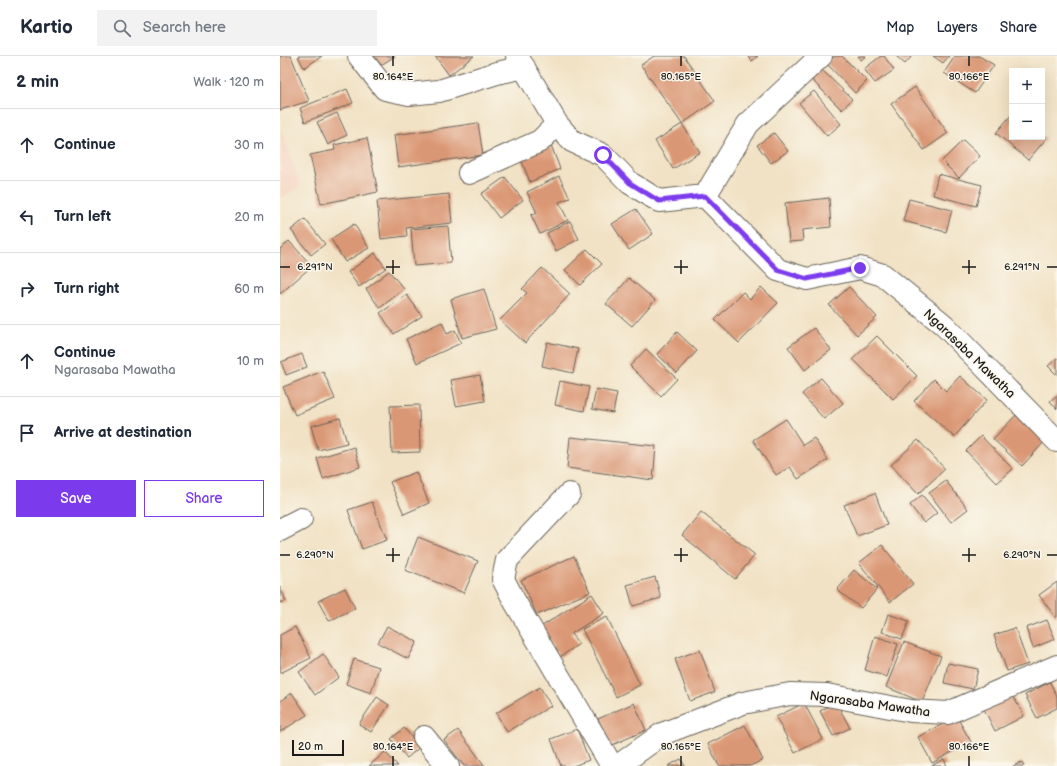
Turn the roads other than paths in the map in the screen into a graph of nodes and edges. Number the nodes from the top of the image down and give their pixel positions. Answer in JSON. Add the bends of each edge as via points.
{"nodes":[{"id":1,"x":360,"y":56,"type":"edge"},
{"id":2,"x":821,"y":56,"type":"edge"},
{"id":3,"x":521,"y":62,"type":"edge"},
{"id":4,"x":558,"y":124,"type":"junction"},
{"id":5,"x":469,"y":174,"type":"dead end"},
{"id":6,"x":705,"y":196,"type":"junction"},
{"id":7,"x":1057,"y":441,"type":"edge"},
{"id":8,"x":569,"y":494,"type":"dead end"},
{"id":9,"x":301,"y":519,"type":"dead end"},
{"id":10,"x":280,"y":530,"type":"edge"},
{"id":11,"x":1057,"y":666,"type":"edge"},
{"id":12,"x":424,"y":737,"type":"dead end"},
{"id":13,"x":448,"y":766,"type":"edge"},
{"id":14,"x":612,"y":766,"type":"edge"},
{"id":15,"x":618,"y":766,"type":"edge"}],
"edges":[{"from":1,"to":3,"type":"street","via":[[385,89],[409,94],[439,91],[497,73]]},
{"from":2,"to":6,"type":"street","via":[[748,124]]},
{"from":3,"to":4,"type":"street"},
{"from":4,"to":5,"type":"street","via":[[540,141]]},
{"from":4,"to":6,"type":"street","via":[[572,141],[603,155],[630,183],[659,201]]},
{"from":6,"to":7,"type":"street","name":"Ngarasaba Mawatha","via":[[778,270],[807,279],[860,268],[883,275],[944,325]]},
{"from":8,"to":14,"type":"street","via":[[507,560],[503,579]]},
{"from":9,"to":10,"type":"street"},
{"from":11,"to":15,"type":"street","name":"Ngarasaba Mawatha","via":[[948,713],[911,711],[827,695],[790,694],[743,703],[662,734]]},
{"from":12,"to":13,"type":"street"}]}
